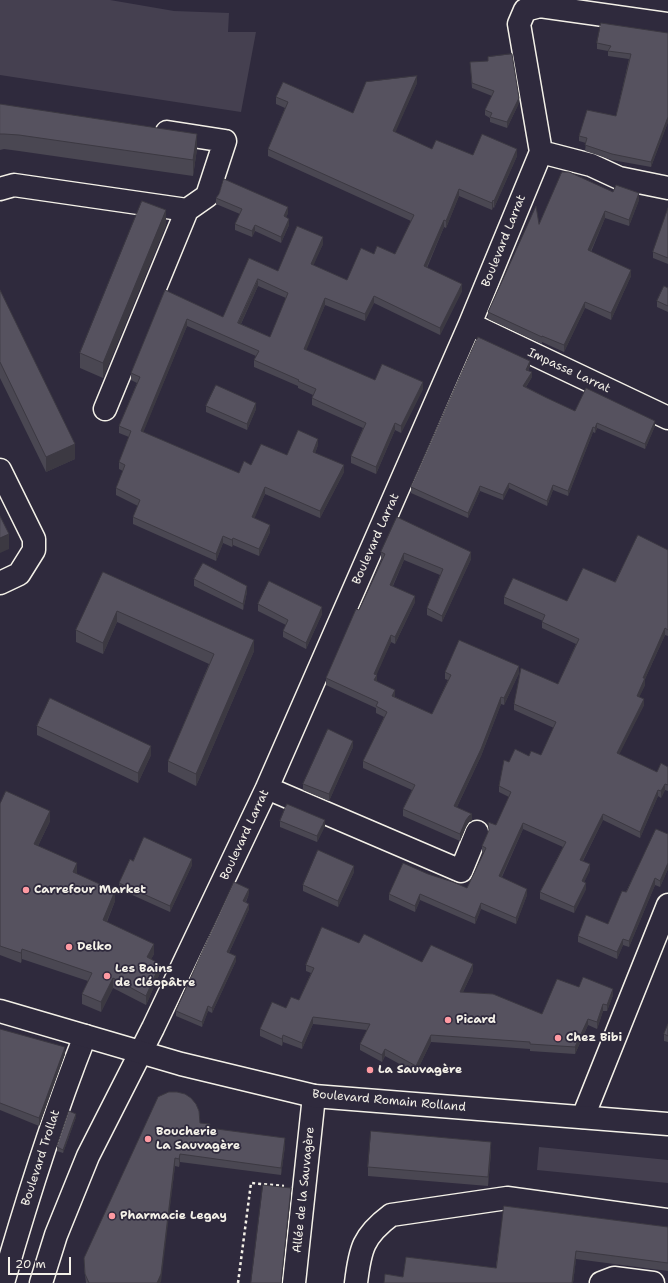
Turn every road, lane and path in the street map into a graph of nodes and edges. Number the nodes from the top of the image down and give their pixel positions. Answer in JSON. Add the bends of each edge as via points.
{"nodes":[{"id":1,"x":668,"y":24,"type":"edge"},
{"id":2,"x":149,"y":129,"type":"edge"},
{"id":3,"x":541,"y":152,"type":"junction"},
{"id":4,"x":668,"y":188,"type":"edge"},
{"id":5,"x":0,"y":189,"type":"edge"},
{"id":6,"x":187,"y":210,"type":"junction"},
{"id":7,"x":470,"y":324,"type":"junction"},
{"id":8,"x":105,"y":409,"type":"dead end"},
{"id":9,"x":668,"y":418,"type":"edge"},
{"id":10,"x":0,"y":470,"type":"edge"},
{"id":11,"x":0,"y":583,"type":"edge"},
{"id":12,"x":267,"y":788,"type":"junction"},
{"id":13,"x":477,"y":832,"type":"dead end"},
{"id":14,"x":668,"y":905,"type":"edge"},
{"id":15,"x":0,"y":1011,"type":"edge"},
{"id":16,"x":85,"y":1036,"type":"junction"},
{"id":17,"x":140,"y":1053,"type":"junction"},
{"id":18,"x":314,"y":1096,"type":"junction"},
{"id":19,"x":583,"y":1117,"type":"junction"},
{"id":20,"x":668,"y":1124,"type":"edge"},
{"id":21,"x":304,"y":1187,"type":"junction"},
{"id":22,"x":668,"y":1220,"type":"edge"},
{"id":23,"x":3,"y":1283,"type":"edge"},
{"id":24,"x":41,"y":1283,"type":"edge"},
{"id":25,"x":238,"y":1283,"type":"edge"},
{"id":26,"x":294,"y":1283,"type":"edge"},
{"id":27,"x":356,"y":1283,"type":"edge"},
{"id":28,"x":600,"y":1283,"type":"edge"},
{"id":29,"x":653,"y":1283,"type":"edge"}],
"edges":[{"from":1,"to":3,"type":"street","via":[[540,6],[525,10],[519,24]]},
{"from":2,"to":6,"type":"street","via":[[225,141],[207,196]]},
{"from":3,"to":4,"type":"street","via":[[590,165],[619,178]]},
{"from":3,"to":7,"type":"street","name":"Boulevard Larrat"},
{"from":5,"to":6,"type":"street","via":[[14,185]]},
{"from":6,"to":8,"type":"street"},
{"from":7,"to":9,"type":"street","name":"Impasse Larrat"},
{"from":7,"to":12,"type":"street","name":"Boulevard Larrat"},
{"from":10,"to":11,"type":"street","via":[[34,539],[34,550],[19,574]]},
{"from":12,"to":13,"type":"street","via":[[460,871]]},
{"from":12,"to":17,"type":"street","name":"Boulevard Larrat"},
{"from":14,"to":19,"type":"street"},
{"from":15,"to":16,"type":"street","name":"Boulevard Romain Rolland"},
{"from":16,"to":17,"type":"street","name":"Boulevard Romain Rolland"},
{"from":16,"to":23,"type":"street","name":"Boulevard Trollat","via":[[27,1199]]},
{"from":17,"to":18,"type":"street","name":"Boulevard Romain Rolland"},
{"from":17,"to":24,"type":"street","via":[[88,1156],[56,1235]]},
{"from":18,"to":19,"type":"street","name":"Boulevard Romain Rolland"},
{"from":18,"to":21,"type":"street","name":"Allée de la Sauvagère"},
{"from":19,"to":20,"type":"street","name":"Boulevard Romain Rolland"},
{"from":21,"to":25,"type":"path","via":[[251,1183]]},
{"from":21,"to":26,"type":"street","name":"Allée de la Sauvagère"},
{"from":22,"to":27,"type":"street","via":[[507,1198],[391,1215],[377,1226],[366,1240],[360,1256]]},
{"from":28,"to":29,"type":"street","via":[[614,1278]]}]}
